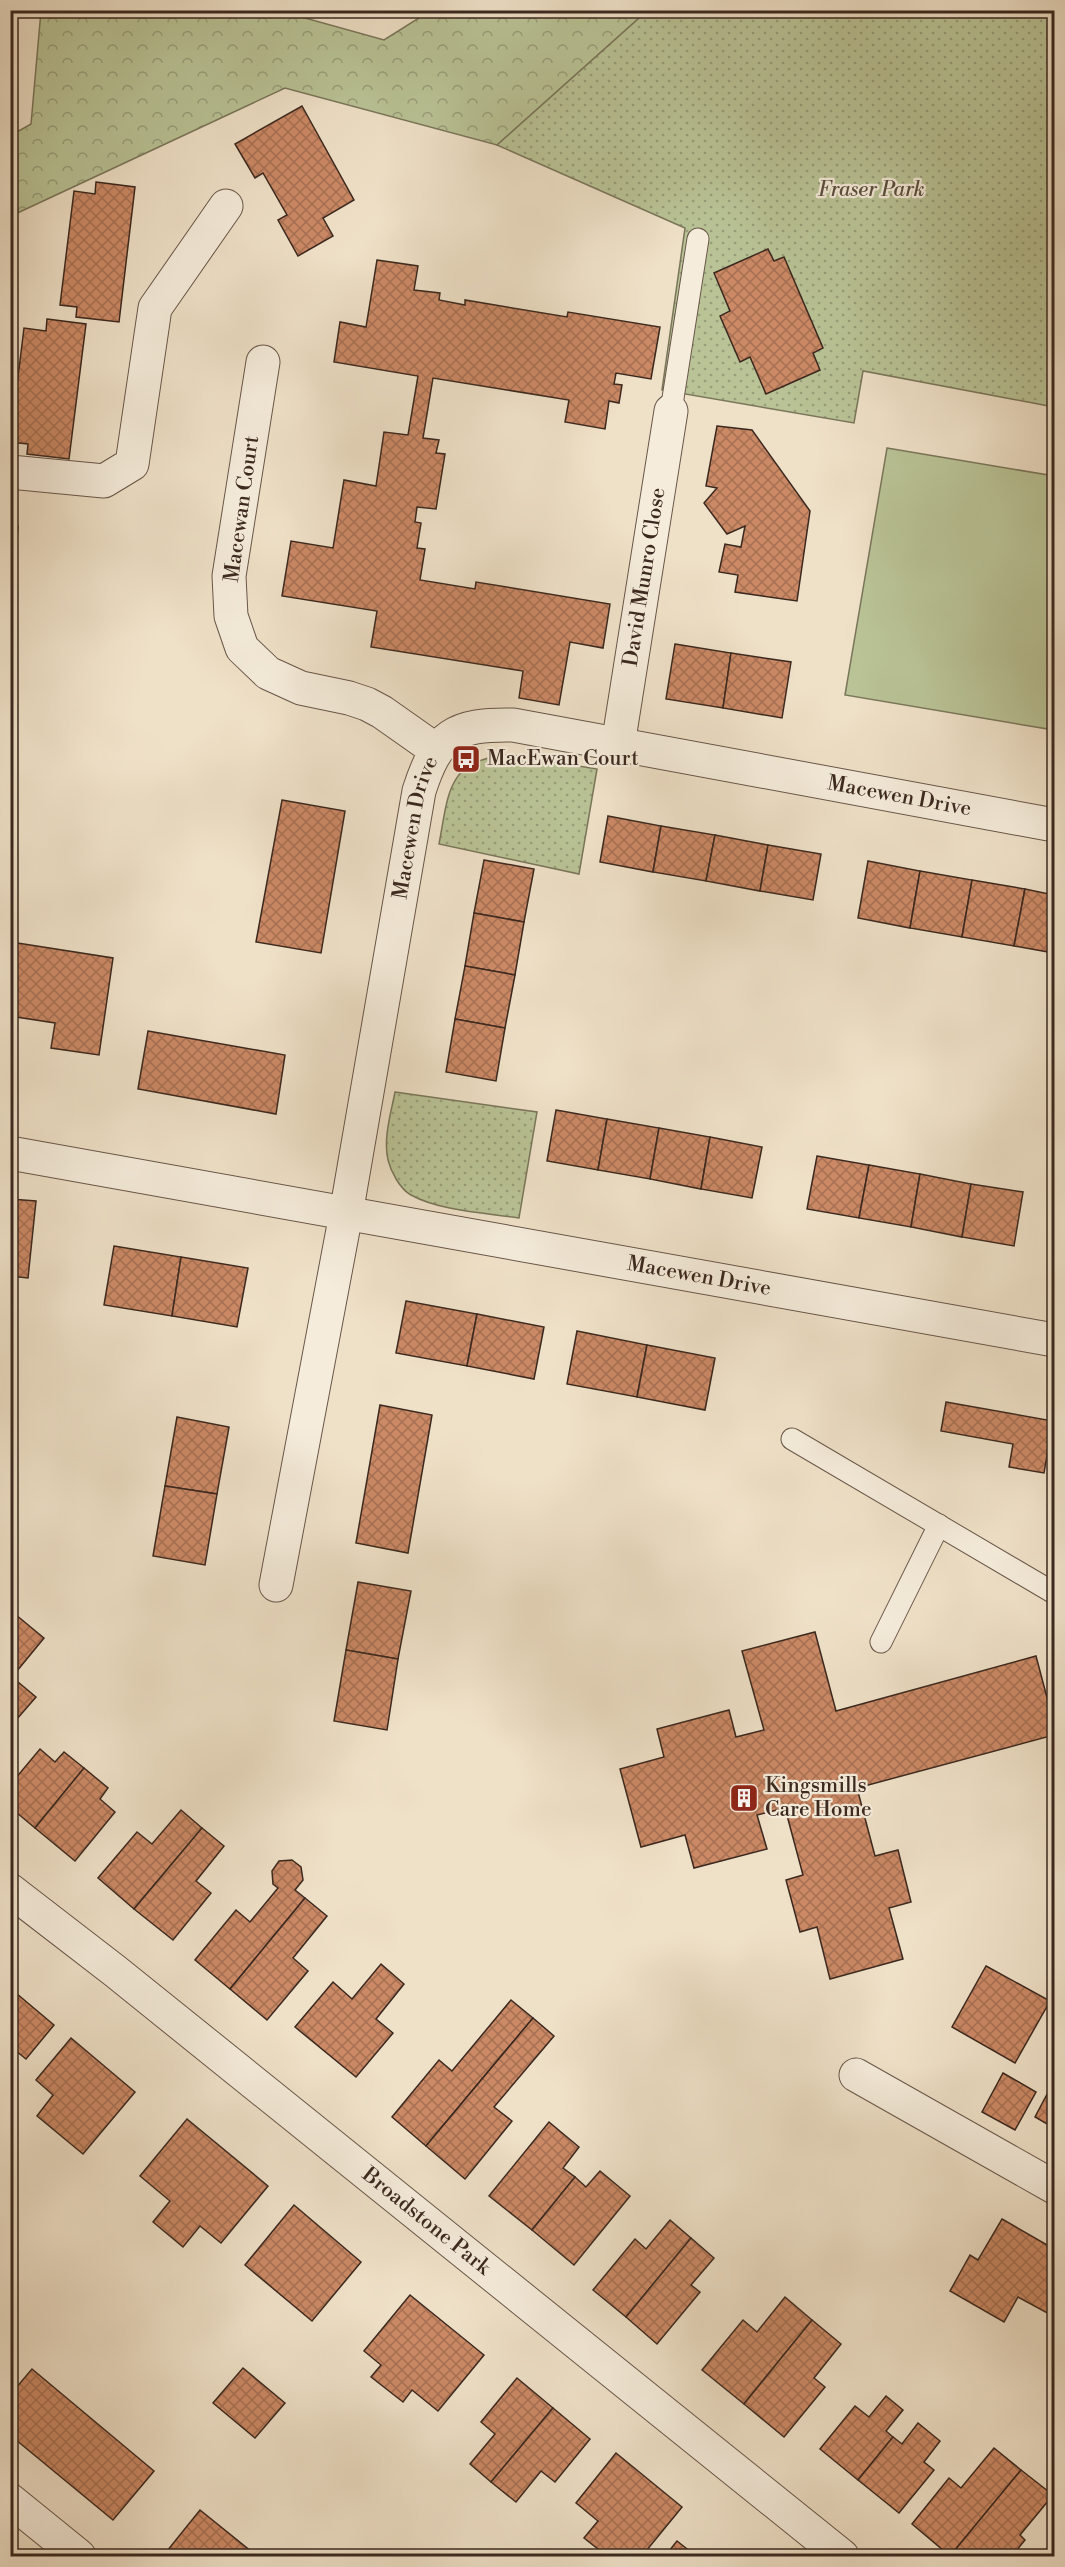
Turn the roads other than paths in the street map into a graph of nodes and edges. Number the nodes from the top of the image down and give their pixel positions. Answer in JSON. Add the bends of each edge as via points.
{"nodes":[{"id":1,"x":226,"y":206,"type":"dead end"},
{"id":2,"x":698,"y":239,"type":"dead end"},
{"id":3,"x":263,"y":362,"type":"dead end"},
{"id":4,"x":671,"y":411,"type":"joint"},
{"id":5,"x":10,"y":472,"type":"edge"},
{"id":6,"x":618,"y":745,"type":"junction"},
{"id":7,"x":436,"y":750,"type":"junction"},
{"id":8,"x":1054,"y":825,"type":"edge"},
{"id":9,"x":10,"y":1153,"type":"edge"},
{"id":10,"x":346,"y":1214,"type":"junction"},
{"id":11,"x":1054,"y":1340,"type":"edge"},
{"id":12,"x":792,"y":1439,"type":"dead end"},
{"id":13,"x":939,"y":1526,"type":"junction"},
{"id":14,"x":276,"y":1585,"type":"dead end"},
{"id":15,"x":1054,"y":1593,"type":"edge"},
{"id":16,"x":881,"y":1642,"type":"dead end"},
{"id":17,"x":10,"y":1890,"type":"edge"},
{"id":18,"x":856,"y":2075,"type":"dead end"},
{"id":19,"x":1054,"y":2187,"type":"edge"},
{"id":20,"x":10,"y":2500,"type":"edge"},
{"id":21,"x":79,"y":2556,"type":"edge"},
{"id":22,"x":842,"y":2556,"type":"edge"}],
"edges":[{"from":1,"to":5,"type":"street","via":[[155,308],[132,464],[104,481]]},
{"from":2,"to":4,"type":"lane"},
{"from":3,"to":7,"type":"street","name":"Macewan Court","via":[[229,576],[231,616],[242,648],[268,673],[301,688],[367,704]]},
{"from":4,"to":6,"type":"street","name":"David Munro Close"},
{"from":6,"to":7,"type":"street","name":"Macewen Drive","via":[[513,725],[486,724],[464,729]]},
{"from":6,"to":8,"type":"street","name":"Macewen Drive"},
{"from":7,"to":10,"type":"street","name":"Macewen Drive","via":[[419,791]]},
{"from":9,"to":10,"type":"street","name":"Macewen Drive"},
{"from":10,"to":11,"type":"street","name":"Macewen Drive"},
{"from":10,"to":14,"type":"street","name":"Macewen Drive"},
{"from":12,"to":13,"type":"lane"},
{"from":13,"to":15,"type":"lane"},
{"from":13,"to":16,"type":"lane"},
{"from":17,"to":22,"type":"street","name":"Broadstone Park"},
{"from":18,"to":19,"type":"street"},
{"from":20,"to":21,"type":"street"}]}
